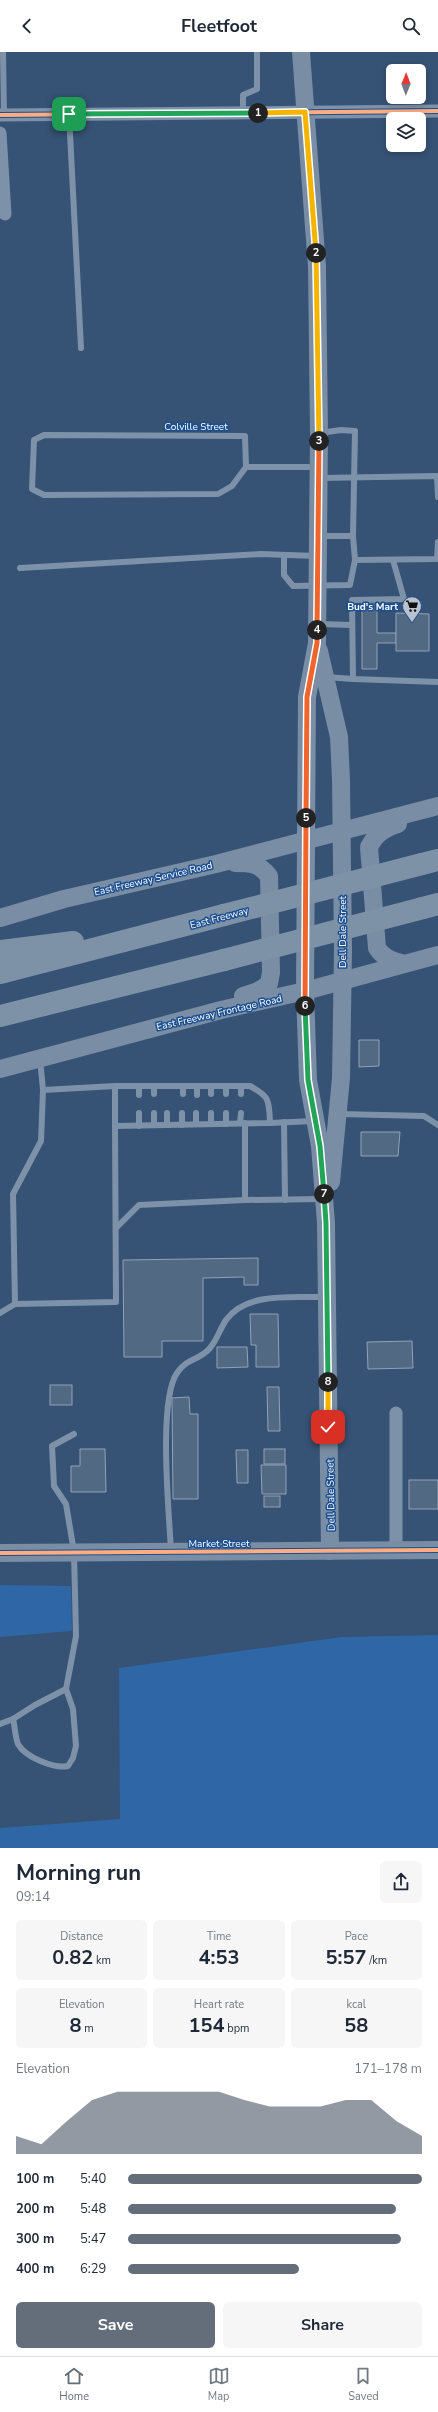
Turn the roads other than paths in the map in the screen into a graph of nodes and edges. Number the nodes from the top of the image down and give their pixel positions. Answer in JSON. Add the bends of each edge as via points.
{"nodes":[{"id":1,"x":3,"y":52,"type":"edge"},
{"id":2,"x":257,"y":52,"type":"edge"},
{"id":3,"x":301,"y":52,"type":"edge"},
{"id":4,"x":305,"y":112,"type":"junction"},
{"id":5,"x":438,"y":112,"type":"edge"},
{"id":6,"x":243,"y":113,"type":"junction"},
{"id":7,"x":69,"y":114,"type":"junction"},
{"id":8,"x":1,"y":117,"type":"edge"},
{"id":9,"x":0,"y":132,"type":"edge"},
{"id":10,"x":5,"y":214,"type":"dead end"},
{"id":11,"x":81,"y":348,"type":"dead end"},
{"id":12,"x":319,"y":434,"type":"junction"},
{"id":13,"x":246,"y":467,"type":"junction"},
{"id":14,"x":319,"y":472,"type":"junction"},
{"id":15,"x":354,"y":478,"type":"junction"},
{"id":16,"x":438,"y":497,"type":"edge"},
{"id":17,"x":318,"y":536,"type":"junction"},
{"id":18,"x":353,"y":536,"type":"junction"},
{"id":19,"x":438,"y":542,"type":"edge"},
{"id":20,"x":284,"y":555,"type":"junction"},
{"id":21,"x":318,"y":556,"type":"junction"},
{"id":22,"x":355,"y":560,"type":"junction"},
{"id":23,"x":393,"y":560,"type":"junction"},
{"id":24,"x":20,"y":568,"type":"dead end"},
{"id":25,"x":318,"y":587,"type":"junction"},
{"id":26,"x":317,"y":624,"type":"junction"},
{"id":27,"x":352,"y":625,"type":"junction"},
{"id":28,"x":317,"y":643,"type":"junction"},
{"id":29,"x":325,"y":677,"type":"junction"},
{"id":30,"x":353,"y":679,"type":"junction"},
{"id":31,"x":438,"y":682,"type":"edge"},
{"id":32,"x":438,"y":806,"type":"edge"},
{"id":33,"x":438,"y":815,"type":"edge"},
{"id":34,"x":340,"y":832,"type":"junction"},
{"id":35,"x":306,"y":841,"type":"junction"},
{"id":36,"x":430,"y":862,"type":"edge"},
{"id":37,"x":216,"y":864,"type":"junction"},
{"id":38,"x":430,"y":906,"type":"edge"},
{"id":39,"x":0,"y":918,"type":"edge"},
{"id":40,"x":166,"y":931,"type":"junction"},
{"id":41,"x":0,"y":951,"type":"edge"},
{"id":42,"x":438,"y":955,"type":"edge"},
{"id":43,"x":401,"y":963,"type":"junction"},
{"id":44,"x":0,"y":973,"type":"edge"},
{"id":45,"x":341,"y":981,"type":"junction"},
{"id":46,"x":305,"y":991,"type":"junction"},
{"id":47,"x":0,"y":1016,"type":"edge"},
{"id":48,"x":167,"y":1024,"type":"junction"},
{"id":49,"x":40,"y":1058,"type":"junction"},
{"id":50,"x":0,"y":1069,"type":"edge"},
{"id":51,"x":115,"y":1086,"type":"junction"},
{"id":52,"x":140,"y":1086,"type":"junction"},
{"id":53,"x":154,"y":1086,"type":"junction"},
{"id":54,"x":168,"y":1086,"type":"junction"},
{"id":55,"x":183,"y":1086,"type":"junction"},
{"id":56,"x":197,"y":1086,"type":"junction"},
{"id":57,"x":211,"y":1086,"type":"junction"},
{"id":58,"x":226,"y":1086,"type":"junction"},
{"id":59,"x":241,"y":1086,"type":"junction"},
{"id":60,"x":43,"y":1090,"type":"junction"},
{"id":61,"x":168,"y":1093,"type":"dead end"},
{"id":62,"x":154,"y":1094,"type":"dead end"},
{"id":63,"x":183,"y":1094,"type":"dead end"},
{"id":64,"x":211,"y":1094,"type":"dead end"},
{"id":65,"x":226,"y":1094,"type":"dead end"},
{"id":66,"x":241,"y":1094,"type":"dead end"},
{"id":67,"x":139,"y":1095,"type":"dead end"},
{"id":68,"x":197,"y":1095,"type":"dead end"},
{"id":69,"x":211,"y":1112,"type":"dead end"},
{"id":70,"x":139,"y":1113,"type":"dead end"},
{"id":71,"x":154,"y":1113,"type":"dead end"},
{"id":72,"x":168,"y":1113,"type":"dead end"},
{"id":73,"x":182,"y":1113,"type":"dead end"},
{"id":74,"x":196,"y":1113,"type":"dead end"},
{"id":75,"x":226,"y":1113,"type":"dead end"},
{"id":76,"x":241,"y":1113,"type":"dead end"},
{"id":77,"x":337,"y":1114,"type":"junction"},
{"id":78,"x":315,"y":1121,"type":"junction"},
{"id":79,"x":284,"y":1122,"type":"junction"},
{"id":80,"x":243,"y":1123,"type":"junction"},
{"id":81,"x":270,"y":1123,"type":"junction"},
{"id":82,"x":196,"y":1124,"type":"junction"},
{"id":83,"x":211,"y":1124,"type":"junction"},
{"id":84,"x":226,"y":1124,"type":"junction"},
{"id":85,"x":154,"y":1125,"type":"junction"},
{"id":86,"x":167,"y":1125,"type":"junction"},
{"id":87,"x":182,"y":1125,"type":"junction"},
{"id":88,"x":438,"y":1125,"type":"edge"},
{"id":89,"x":115,"y":1126,"type":"junction"},
{"id":90,"x":139,"y":1126,"type":"junction"},
{"id":91,"x":324,"y":1199,"type":"junction"},
{"id":92,"x":246,"y":1200,"type":"junction"},
{"id":93,"x":284,"y":1200,"type":"junction"},
{"id":94,"x":326,"y":1223,"type":"junction"},
{"id":95,"x":116,"y":1228,"type":"junction"},
{"id":96,"x":328,"y":1297,"type":"junction"},
{"id":97,"x":15,"y":1304,"type":"junction"},
{"id":98,"x":0,"y":1313,"type":"edge"},
{"id":99,"x":396,"y":1413,"type":"dead end"},
{"id":100,"x":74,"y":1434,"type":"dead end"},
{"id":101,"x":396,"y":1550,"type":"junction"},
{"id":102,"x":438,"y":1550,"type":"edge"},
{"id":103,"x":330,"y":1551,"type":"junction"},
{"id":104,"x":74,"y":1552,"type":"junction"},
{"id":105,"x":171,"y":1552,"type":"junction"},
{"id":106,"x":0,"y":1553,"type":"edge"},
{"id":107,"x":66,"y":1689,"type":"junction"},
{"id":108,"x":13,"y":1719,"type":"junction"},
{"id":109,"x":0,"y":1724,"type":"edge"}],
"edges":[{"from":1,"to":8,"type":"lane"},
{"from":2,"to":6,"type":"lane","via":[[257,89],[242,95]]},
{"from":3,"to":4,"type":"main road","name":"Dell Dale Street"},
{"from":4,"to":5,"type":"street"},
{"from":4,"to":6,"type":"street"},
{"from":4,"to":12,"type":"main road","name":"Dell Dale Street","via":[[317,267]]},
{"from":6,"to":7,"type":"street"},
{"from":7,"to":8,"type":"street"},
{"from":7,"to":11,"type":"lane"},
{"from":9,"to":10,"type":"street"},
{"from":12,"to":14,"type":"main road","name":"Dell Dale Street"},
{"from":12,"to":15,"type":"lane","via":[[341,430],[355,431]]},
{"from":13,"to":13,"type":"lane","name":"Colville Street","via":[[246,436],[44,435],[34,440],[32,489],[44,495],[218,494],[232,486]]},
{"from":13,"to":14,"type":"lane"},
{"from":14,"to":15,"type":"lane"},
{"from":14,"to":17,"type":"main road","name":"Dell Dale Street"},
{"from":15,"to":16,"type":"lane","via":[[437,476]]},
{"from":15,"to":18,"type":"lane"},
{"from":17,"to":18,"type":"lane"},
{"from":17,"to":21,"type":"main road","name":"Dell Dale Street"},
{"from":18,"to":22,"type":"lane"},
{"from":19,"to":23,"type":"lane","via":[[437,559]]},
{"from":20,"to":21,"type":"lane"},
{"from":20,"to":24,"type":"lane","via":[[261,554]]},
{"from":20,"to":25,"type":"lane","via":[[284,575],[293,586]]},
{"from":21,"to":25,"type":"main road","name":"Dell Dale Street"},
{"from":22,"to":23,"type":"lane"},
{"from":22,"to":25,"type":"lane","via":[[350,585]]},
{"from":23,"to":27,"type":"lane","via":[[404,599],[352,600]]},
{"from":25,"to":26,"type":"main road","name":"Dell Dale Street"},
{"from":26,"to":27,"type":"lane"},
{"from":26,"to":28,"type":"main road","name":"Dell Dale Street"},
{"from":27,"to":30,"type":"lane"},
{"from":28,"to":29,"type":"main road","name":"Dell Dale Street"},
{"from":28,"to":35,"type":"main road","name":"Dell Dale Street","via":[[307,697]]},
{"from":29,"to":30,"type":"lane"},
{"from":29,"to":34,"type":"main road","name":"Dell Dale Street","via":[[339,737]]},
{"from":30,"to":31,"type":"lane"},
{"from":32,"to":34,"type":"main road"},
{"from":33,"to":43,"type":"main road","via":[[388,827],[375,835],[369,847],[377,948],[381,954]]},
{"from":34,"to":35,"type":"main road"},
{"from":34,"to":45,"type":"main road","name":"Dell Dale Street","via":[[343,950]]},
{"from":35,"to":37,"type":"main road","name":"East Freeway Service Road"},
{"from":35,"to":46,"type":"main road","name":"Dell Dale Street"},
{"from":36,"to":40,"type":"highway","name":"East Freeway","bridge":true},
{"from":37,"to":39,"type":"main road","name":"East Freeway Service Road","via":[[64,898]]},
{"from":37,"to":48,"type":"main road","via":[[251,862],[269,876],[269,984],[258,991],[184,1014]]},
{"from":38,"to":47,"type":"highway","bridge":true},
{"from":40,"to":41,"type":"highway"},
{"from":40,"to":44,"type":"highway","name":"East Freeway"},
{"from":42,"to":43,"type":"main road","name":"East Freeway Frontage Road"},
{"from":43,"to":45,"type":"main road","name":"East Freeway Frontage Road"},
{"from":45,"to":46,"type":"main road","name":"East Freeway Frontage Road"},
{"from":45,"to":77,"type":"main road","name":"Dell Dale Street","via":[[341,1078]]},
{"from":46,"to":48,"type":"main road","name":"East Freeway Frontage Road"},
{"from":46,"to":78,"type":"main road","name":"Dell Dale Street","via":[[308,1080]]},
{"from":48,"to":49,"type":"main road","name":"East Freeway Frontage Road"},
{"from":49,"to":50,"type":"main road","name":"East Freeway Frontage Road"},
{"from":49,"to":60,"type":"lane"},
{"from":51,"to":52,"type":"lane"},
{"from":51,"to":60,"type":"lane"},
{"from":51,"to":89,"type":"lane"},
{"from":52,"to":53,"type":"lane"},
{"from":52,"to":67,"type":"lane"},
{"from":53,"to":54,"type":"lane"},
{"from":53,"to":62,"type":"lane"},
{"from":54,"to":55,"type":"lane"},
{"from":54,"to":61,"type":"lane"},
{"from":55,"to":56,"type":"lane"},
{"from":55,"to":63,"type":"lane"},
{"from":56,"to":57,"type":"lane"},
{"from":56,"to":68,"type":"lane"},
{"from":57,"to":58,"type":"lane"},
{"from":57,"to":64,"type":"lane"},
{"from":58,"to":59,"type":"lane"},
{"from":58,"to":65,"type":"lane"},
{"from":59,"to":66,"type":"lane"},
{"from":59,"to":81,"type":"lane","via":[[250,1086],[265,1094]]},
{"from":60,"to":97,"type":"lane","via":[[41,1141],[13,1194]]},
{"from":69,"to":83,"type":"lane"},
{"from":70,"to":90,"type":"lane"},
{"from":71,"to":85,"type":"lane"},
{"from":72,"to":86,"type":"lane"},
{"from":73,"to":87,"type":"lane"},
{"from":74,"to":82,"type":"lane"},
{"from":75,"to":84,"type":"lane"},
{"from":76,"to":80,"type":"lane"},
{"from":77,"to":88,"type":"lane","via":[[424,1116]]},
{"from":77,"to":94,"type":"main road","name":"Dell Dale Street"},
{"from":78,"to":79,"type":"lane"},
{"from":78,"to":91,"type":"main road","name":"Dell Dale Street"},
{"from":79,"to":81,"type":"lane"},
{"from":79,"to":93,"type":"lane"},
{"from":80,"to":81,"type":"lane"},
{"from":80,"to":84,"type":"lane"},
{"from":80,"to":92,"type":"lane"},
{"from":82,"to":83,"type":"lane"},
{"from":82,"to":87,"type":"lane"},
{"from":83,"to":84,"type":"lane"},
{"from":85,"to":86,"type":"lane"},
{"from":85,"to":90,"type":"lane"},
{"from":86,"to":87,"type":"lane"},
{"from":89,"to":90,"type":"lane"},
{"from":89,"to":95,"type":"lane"},
{"from":91,"to":93,"type":"lane"},
{"from":91,"to":94,"type":"main road","name":"Dell Dale Street"},
{"from":92,"to":93,"type":"lane"},
{"from":92,"to":95,"type":"lane","via":[[139,1205]]},
{"from":94,"to":96,"type":"main road","name":"Dell Dale Street"},
{"from":95,"to":97,"type":"lane","via":[[116,1302]]},
{"from":96,"to":103,"type":"main road","name":"Dell Dale Street"},
{"from":96,"to":105,"type":"lane","via":[[278,1298],[240,1305],[226,1319],[209,1349],[200,1357],[186,1361],[176,1374],[168,1391],[166,1426]]},
{"from":97,"to":98,"type":"lane"},
{"from":99,"to":101,"type":"street"},
{"from":100,"to":104,"type":"lane","via":[[52,1446],[54,1486],[66,1504]]},
{"from":101,"to":102,"type":"main road","name":"Market Street"},
{"from":101,"to":103,"type":"main road","name":"Market Street"},
{"from":103,"to":105,"type":"main road","name":"Market Street"},
{"from":104,"to":105,"type":"main road","name":"Market Street"},
{"from":104,"to":106,"type":"main road","name":"Market Street"},
{"from":104,"to":107,"type":"lane","via":[[76,1636]]},
{"from":107,"to":108,"type":"lane"},
{"from":107,"to":108,"type":"lane","via":[[73,1709],[76,1746],[68,1766],[50,1764],[26,1752],[18,1744]]},
{"from":108,"to":109,"type":"lane"}]}
